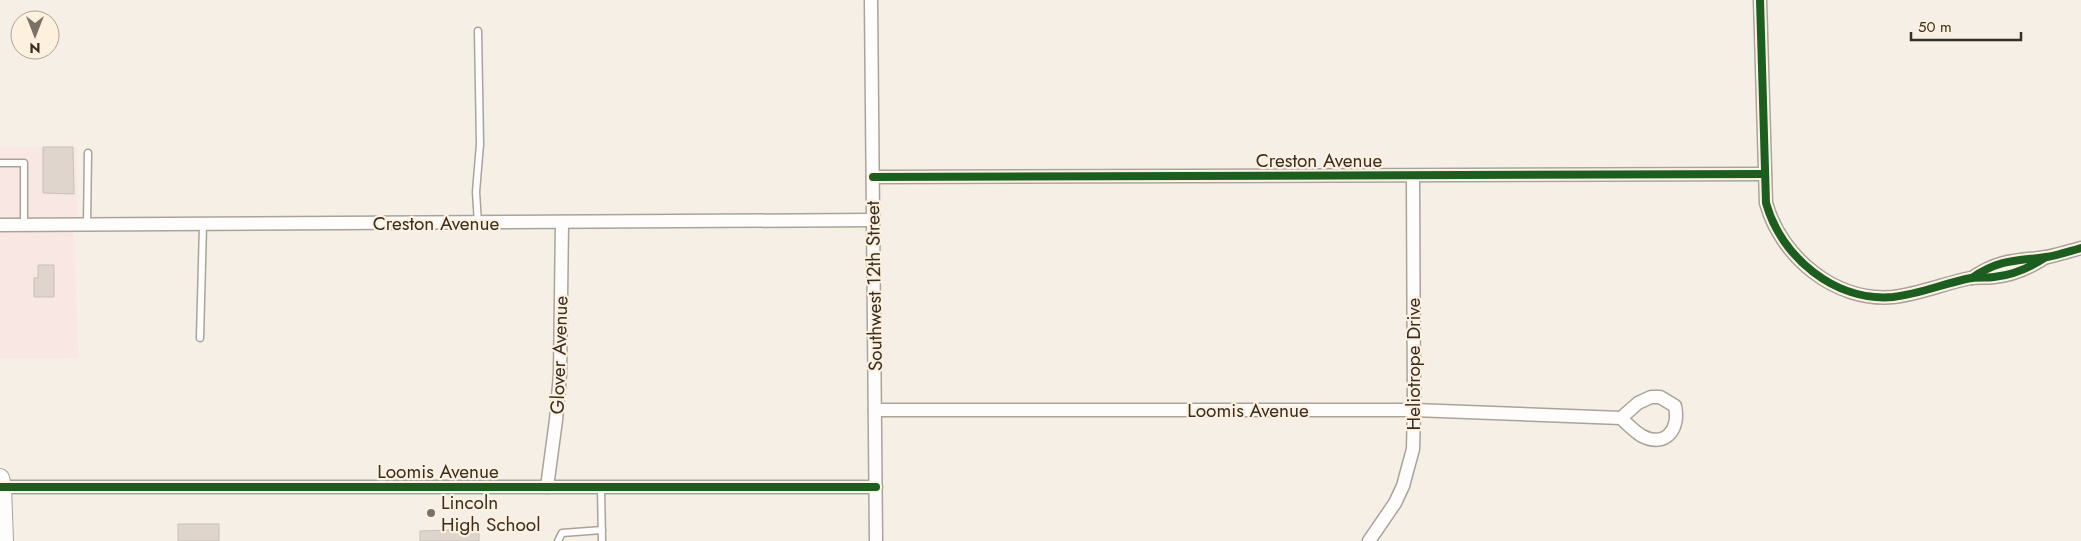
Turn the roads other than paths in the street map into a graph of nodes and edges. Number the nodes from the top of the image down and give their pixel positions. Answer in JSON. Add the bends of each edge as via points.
{"nodes":[{"id":1,"x":871,"y":0,"type":"edge"},
{"id":2,"x":1760,"y":0,"type":"edge"},
{"id":3,"x":478,"y":31,"type":"dead end"},
{"id":4,"x":88,"y":153,"type":"dead end"},
{"id":5,"x":0,"y":162,"type":"edge"},
{"id":6,"x":1765,"y":174,"type":"junction"},
{"id":7,"x":1413,"y":176,"type":"junction"},
{"id":8,"x":872,"y":177,"type":"junction"},
{"id":9,"x":873,"y":220,"type":"junction"},
{"id":10,"x":562,"y":222,"type":"junction"},
{"id":11,"x":478,"y":223,"type":"junction"},
{"id":12,"x":87,"y":224,"type":"junction"},
{"id":13,"x":0,"y":225,"type":"edge"},
{"id":14,"x":24,"y":225,"type":"junction"},
{"id":15,"x":203,"y":225,"type":"junction"},
{"id":16,"x":2081,"y":248,"type":"edge"},
{"id":17,"x":200,"y":338,"type":"dead end"},
{"id":18,"x":875,"y":410,"type":"junction"},
{"id":19,"x":1414,"y":410,"type":"junction"},
{"id":20,"x":1621,"y":418,"type":"dead end"},
{"id":21,"x":1,"y":484,"type":"edge"},
{"id":22,"x":547,"y":487,"type":"junction"},
{"id":23,"x":601,"y":487,"type":"junction"},
{"id":24,"x":876,"y":487,"type":"junction"},
{"id":25,"x":602,"y":530,"type":"junction"},
{"id":26,"x":4,"y":541,"type":"edge"},
{"id":27,"x":558,"y":541,"type":"edge"},
{"id":28,"x":602,"y":541,"type":"edge"},
{"id":29,"x":876,"y":541,"type":"edge"},
{"id":30,"x":1370,"y":541,"type":"edge"}],
"edges":[{"from":1,"to":8,"type":"street","name":"Southwest 12th Street"},
{"from":2,"to":6,"type":"street"},
{"from":3,"to":11,"type":"lane"},
{"from":4,"to":12,"type":"lane"},
{"from":5,"to":14,"type":"lane","via":[[24,163]]},
{"from":6,"to":7,"type":"street","name":"Creston Avenue"},
{"from":6,"to":16,"type":"street","via":[[1766,203],[1774,228],[1787,248],[1828,282],[1866,296],[1913,294],[1972,278],[1992,266],[2021,258],[2046,257]]},
{"from":7,"to":8,"type":"street","name":"Creston Avenue"},
{"from":7,"to":19,"type":"street","name":"Heliotrope Drive"},
{"from":8,"to":9,"type":"street","name":"Southwest 12th Street"},
{"from":9,"to":10,"type":"street","name":"Creston Avenue"},
{"from":9,"to":18,"type":"street","name":"Southwest 12th Street"},
{"from":10,"to":11,"type":"street","name":"Creston Avenue"},
{"from":10,"to":22,"type":"street","name":"Glover Avenue","via":[[560,374]]},
{"from":11,"to":15,"type":"street","name":"Creston Avenue"},
{"from":12,"to":14,"type":"street","name":"Creston Avenue"},
{"from":12,"to":15,"type":"street","name":"Creston Avenue"},
{"from":13,"to":14,"type":"street","name":"Creston Avenue"},
{"from":15,"to":17,"type":"lane"},
{"from":18,"to":19,"type":"street","name":"Loomis Avenue"},
{"from":18,"to":24,"type":"street","name":"Southwest 12th Street"},
{"from":19,"to":20,"type":"street","name":"Loomis Avenue"},
{"from":19,"to":30,"type":"street","name":"Heliotrope Drive","via":[[1413,449],[1403,486]]},
{"from":21,"to":22,"type":"street","name":"Loomis Avenue"},
{"from":21,"to":26,"type":"main road"},
{"from":22,"to":23,"type":"street","name":"Loomis Avenue"},
{"from":23,"to":24,"type":"street","name":"Loomis Avenue"},
{"from":23,"to":25,"type":"lane"},
{"from":24,"to":29,"type":"street","name":"Southwest 12th Street"},
{"from":25,"to":27,"type":"lane","via":[[562,533]]},
{"from":25,"to":28,"type":"lane"}]}
